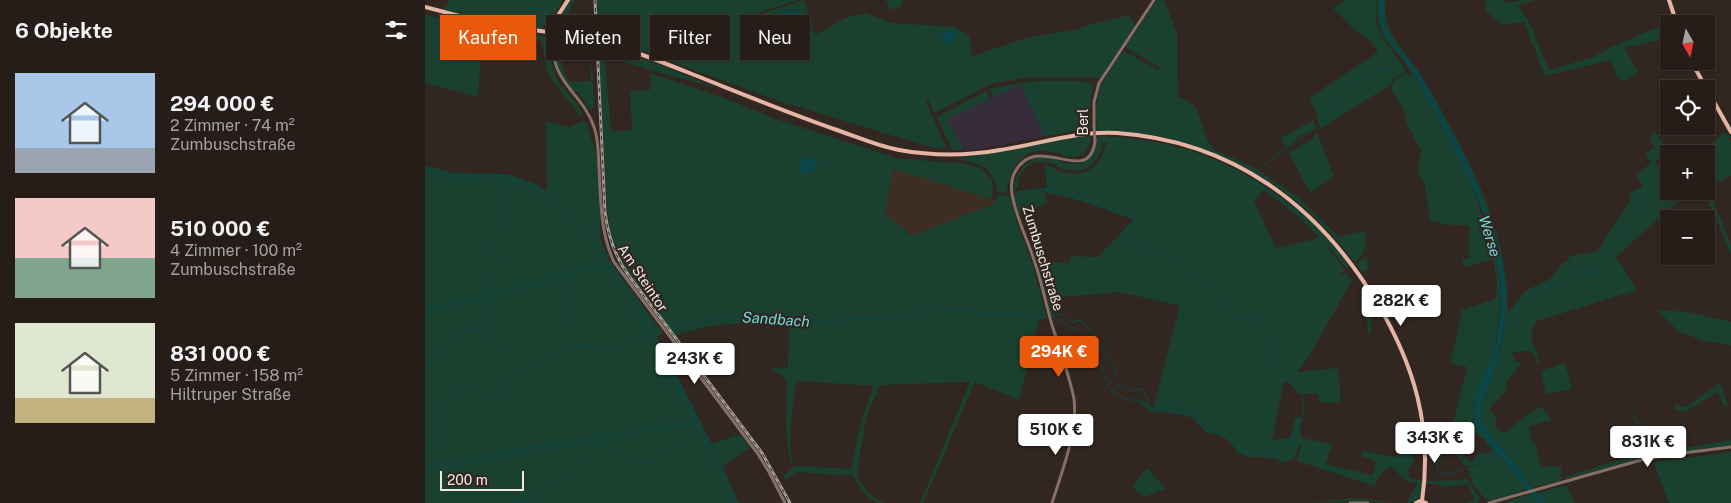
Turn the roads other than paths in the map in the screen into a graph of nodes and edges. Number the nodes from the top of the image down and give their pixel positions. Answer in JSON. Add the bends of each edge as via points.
{"nodes":[{"id":1,"x":568,"y":0,"type":"edge"},
{"id":2,"x":1154,"y":0,"type":"edge"},
{"id":3,"x":1669,"y":0,"type":"edge"},
{"id":4,"x":425,"y":7,"type":"edge"},
{"id":5,"x":559,"y":15,"type":"edge"},
{"id":6,"x":1674,"y":15,"type":"edge"},
{"id":7,"x":546,"y":32,"type":"edge"},
{"id":8,"x":640,"y":53,"type":"edge"},
{"id":9,"x":555,"y":60,"type":"edge"},
{"id":10,"x":1697,"y":70,"type":"edge"},
{"id":11,"x":1731,"y":131,"type":"edge"},
{"id":12,"x":1012,"y":193,"type":"joint"},
{"id":13,"x":1731,"y":447,"type":"edge"},
{"id":14,"x":1424,"y":502,"type":"edge"},
{"id":15,"x":785,"y":503,"type":"edge"},
{"id":16,"x":1052,"y":503,"type":"edge"},
{"id":17,"x":1350,"y":503,"type":"edge"},
{"id":18,"x":1369,"y":503,"type":"edge"},
{"id":19,"x":1416,"y":503,"type":"edge"},
{"id":20,"x":1489,"y":503,"type":"edge"}],
"edges":[{"from":1,"to":5,"type":"main road"},
{"from":2,"to":12,"type":"street","name":"Berl","bridge":true,"via":[[1099,83],[1094,102],[1095,140],[1091,153],[1079,161],[1050,155],[1035,156],[1025,161],[1015,173]]},
{"from":3,"to":6,"type":"main road"},
{"from":4,"to":7,"type":"main road","via":[[490,24]]},
{"from":8,"to":14,"type":"main road","bridge":true,"via":[[827,127],[910,152],[966,155],[1058,137],[1105,133],[1145,136],[1191,147],[1263,180],[1323,230],[1356,269],[1395,336],[1417,392],[1425,442]]},
{"from":9,"to":15,"type":"street","name":"Am Steintor","via":[[564,83],[584,107],[595,130],[603,228],[614,262],[760,457]]},
{"from":10,"to":11,"type":"main road"},
{"from":12,"to":16,"type":"street","name":"Zumbuschstraße","via":[[1039,273],[1074,398],[1072,432]]},
{"from":13,"to":20,"type":"street","via":[[1641,460]]},
{"from":14,"to":19,"type":"main road"},
{"from":17,"to":18,"type":"street"}]}
